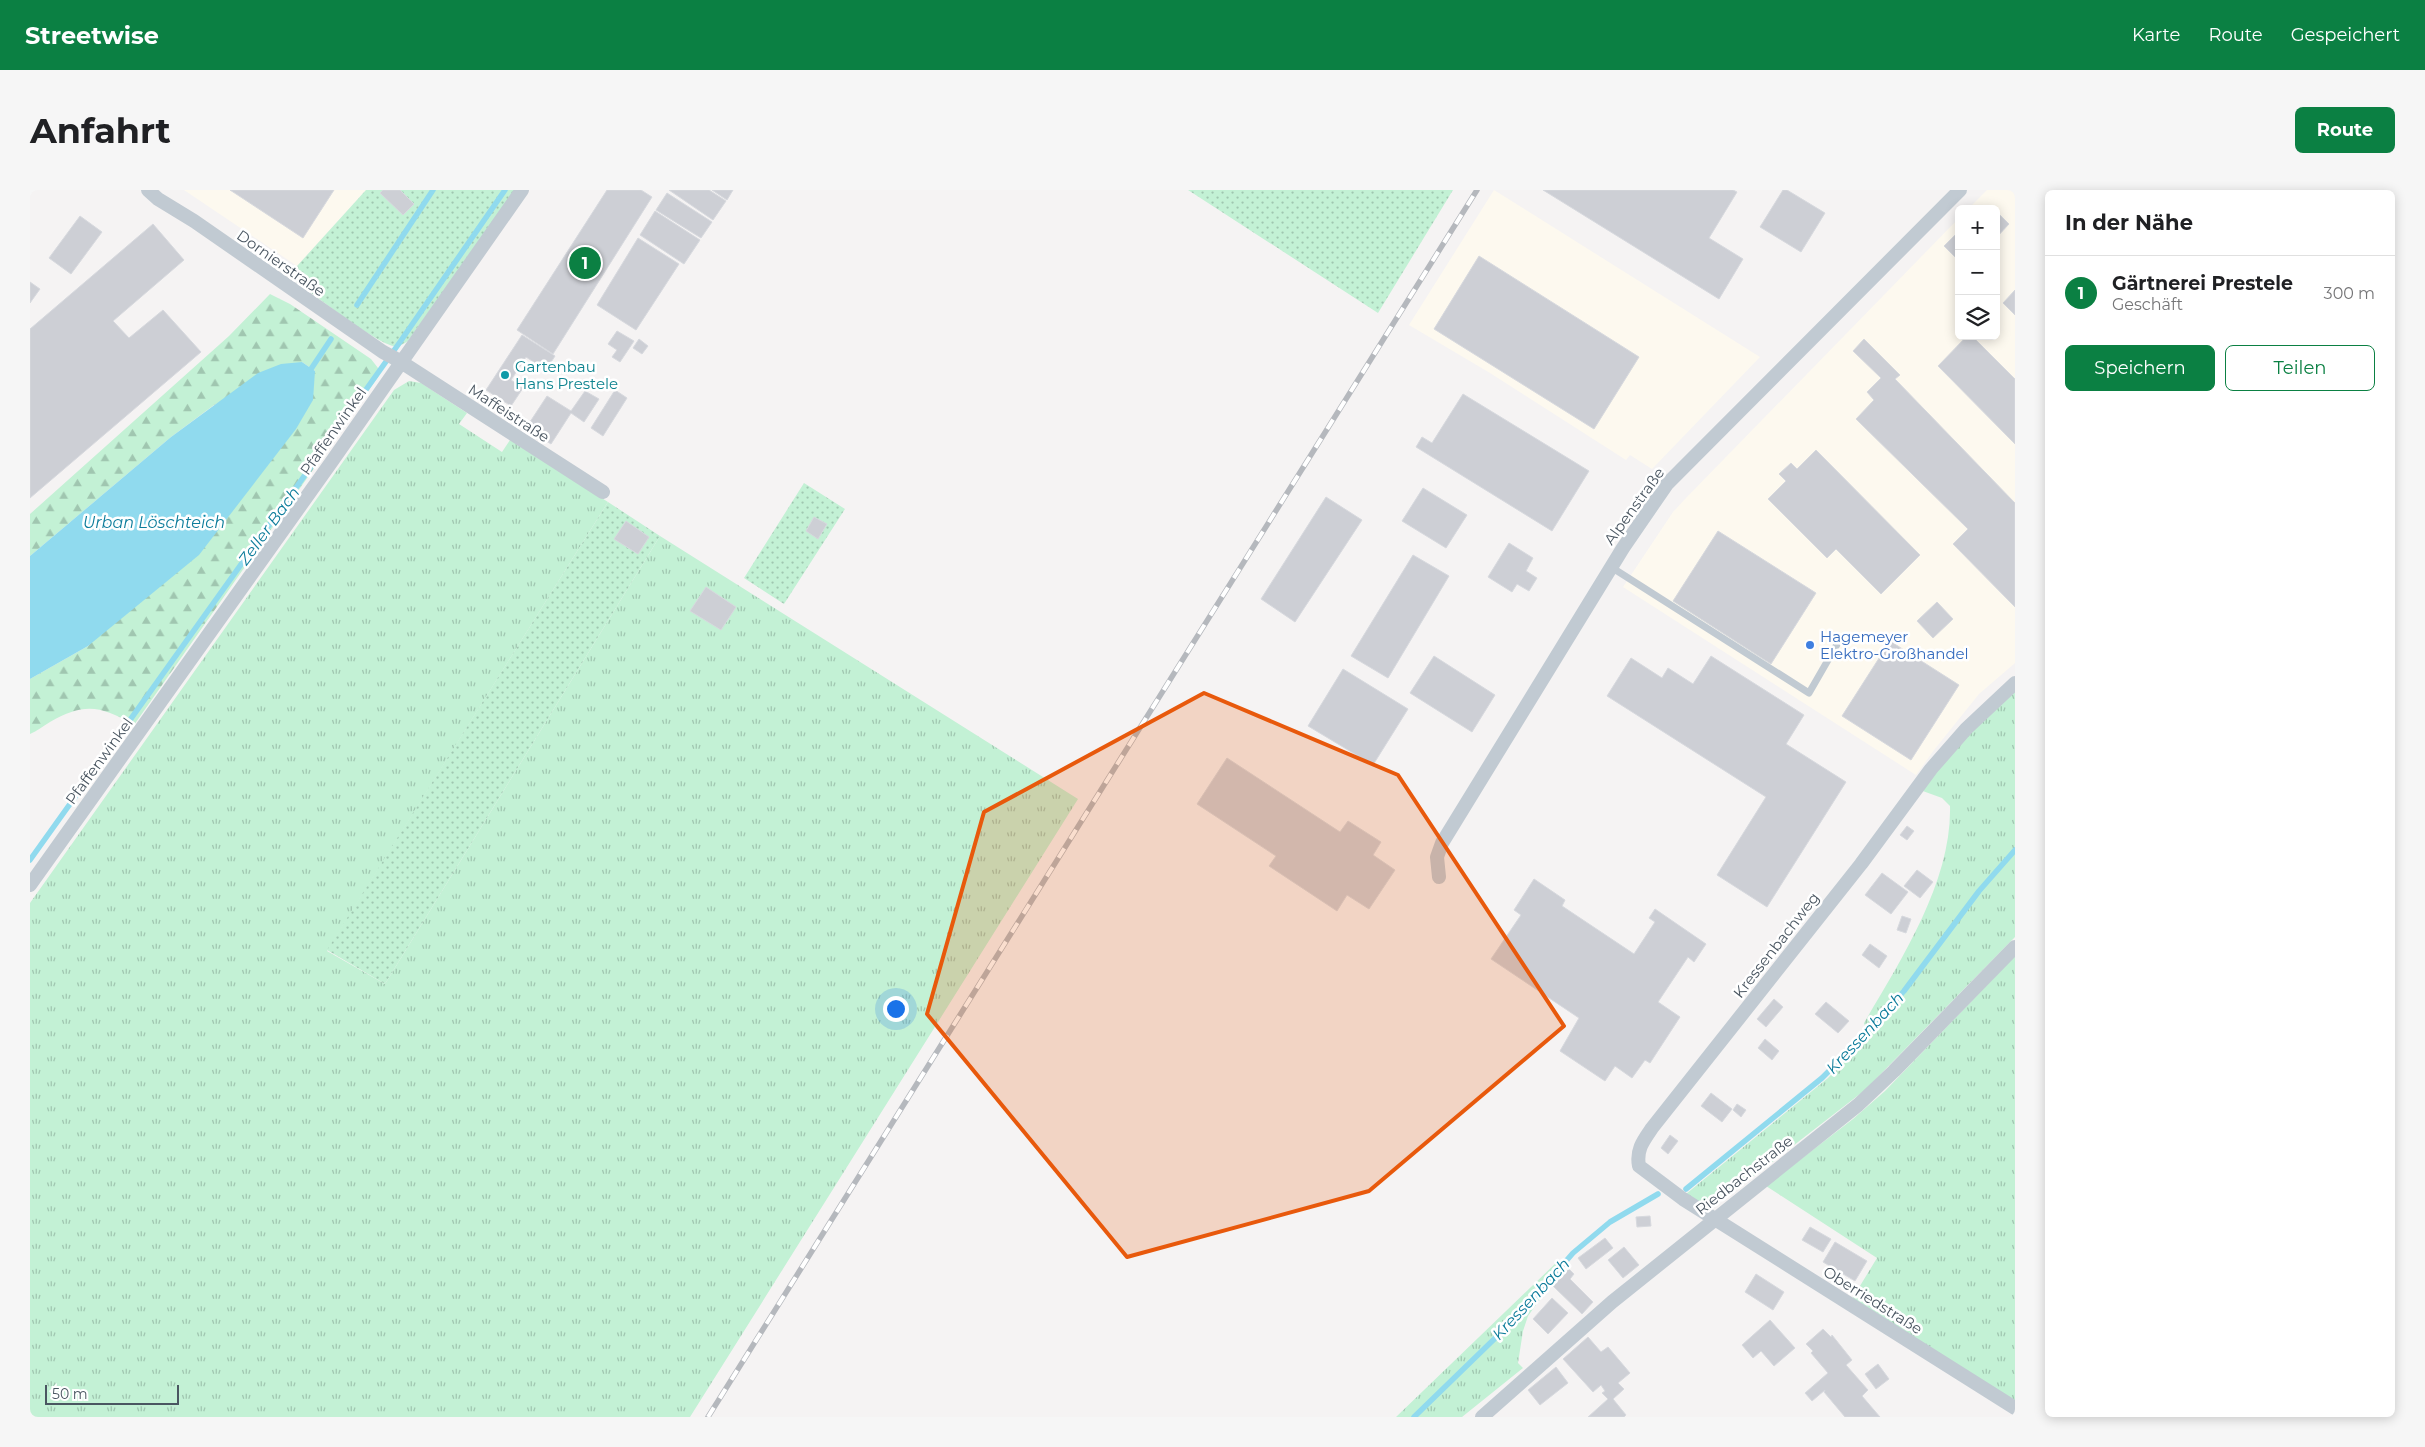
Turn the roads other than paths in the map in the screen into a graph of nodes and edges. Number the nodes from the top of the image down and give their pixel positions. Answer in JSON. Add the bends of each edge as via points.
{"nodes":[{"id":1,"x":148,"y":190,"type":"edge"},
{"id":2,"x":522,"y":190,"type":"edge"},
{"id":3,"x":1960,"y":190,"type":"edge"},
{"id":4,"x":399,"y":361,"type":"junction"},
{"id":5,"x":603,"y":492,"type":"dead end"},
{"id":6,"x":1611,"y":567,"type":"junction"},
{"id":7,"x":1839,"y":641,"type":"dead end"},
{"id":8,"x":2015,"y":683,"type":"edge"},
{"id":9,"x":1439,"y":877,"type":"dead end"},
{"id":10,"x":30,"y":885,"type":"edge"},
{"id":11,"x":2015,"y":947,"type":"edge"},
{"id":12,"x":1714,"y":1219,"type":"junction"},
{"id":13,"x":2015,"y":1408,"type":"edge"},
{"id":14,"x":1482,"y":1417,"type":"edge"}],
"edges":[{"from":1,"to":4,"type":"street","name":"Dornierstraße"},
{"from":2,"to":4,"type":"street","name":"Pfaffenwinkel"},
{"from":3,"to":6,"type":"street","name":"Alpenstraße","via":[[1667,484]]},
{"from":4,"to":5,"type":"street","name":"Maffeistraße"},
{"from":4,"to":10,"type":"street","name":"Pfaffenwinkel"},
{"from":6,"to":7,"type":"lane","via":[[1809,693]]},
{"from":6,"to":9,"type":"street","name":"Alpenstraße","via":[[1442,842],[1437,857]]},
{"from":8,"to":12,"type":"street","name":"Kressenbachweg","via":[[1966,728],[1931,769],[1642,1143],[1637,1155],[1639,1166]]},
{"from":11,"to":12,"type":"street","name":"Riedbachstraße","via":[[1858,1105]]},
{"from":12,"to":13,"type":"street","name":"Oberriedstraße"},
{"from":12,"to":14,"type":"street","name":"Riedbachstraße","via":[[1612,1302]]}]}
